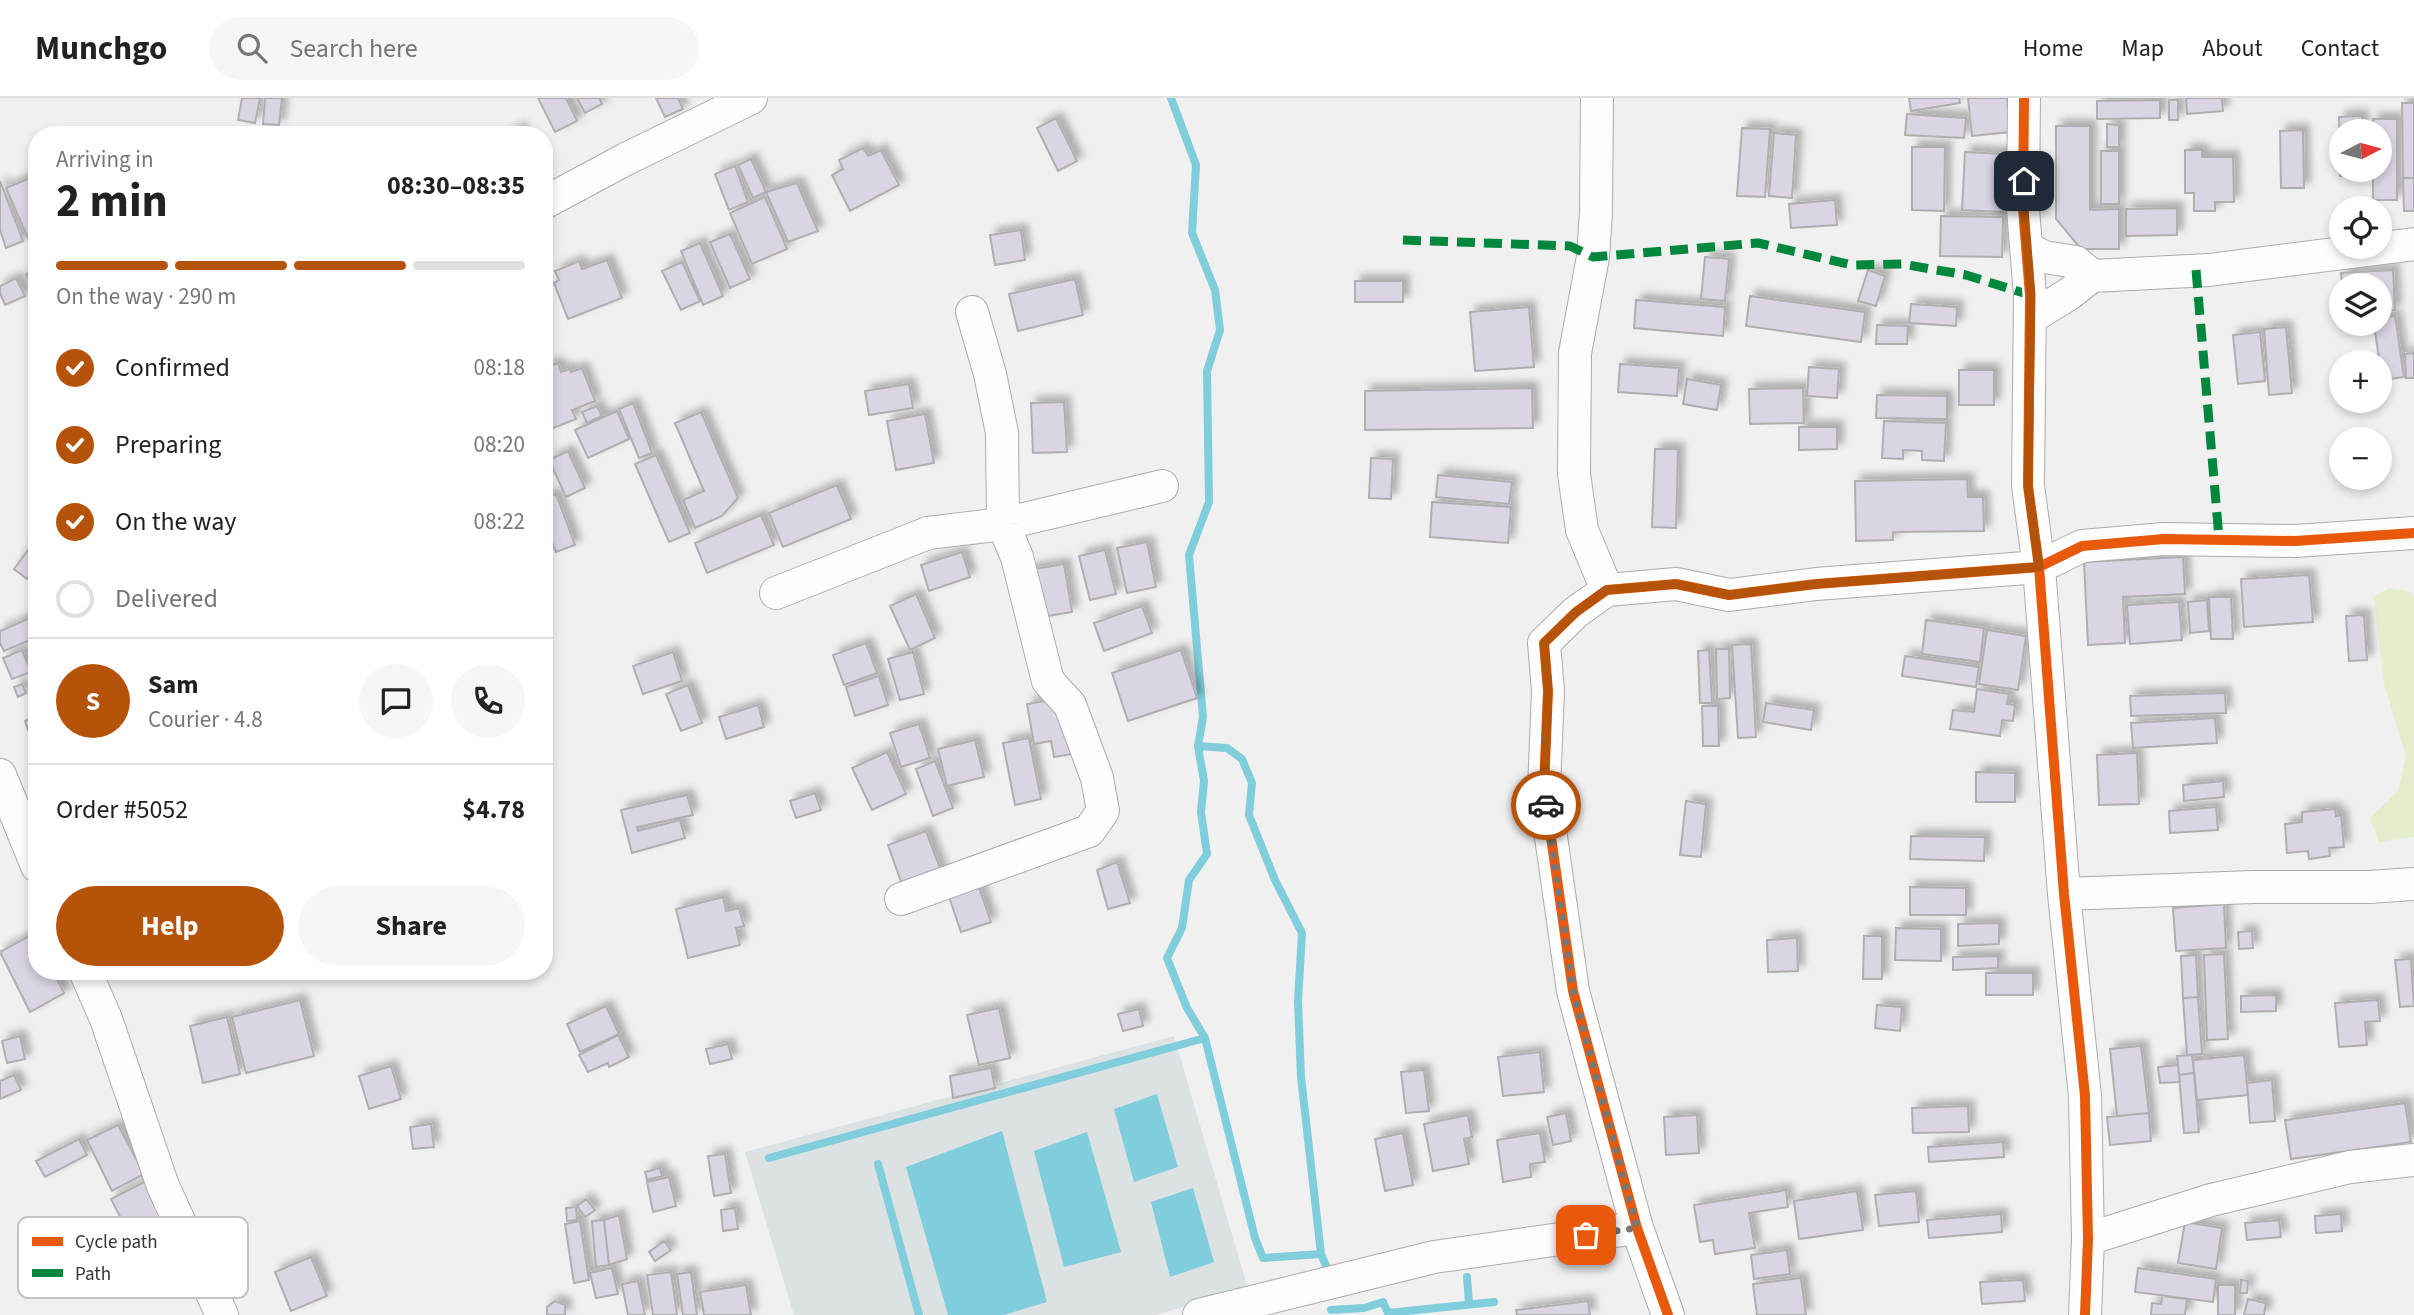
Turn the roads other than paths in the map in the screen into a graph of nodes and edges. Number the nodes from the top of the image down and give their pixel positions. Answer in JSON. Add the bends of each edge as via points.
{"nodes":[{"id":1,"x":751,"y":98,"type":"edge"},
{"id":2,"x":1597,"y":98,"type":"edge"},
{"id":3,"x":2024,"y":98,"type":"edge"},
{"id":4,"x":553,"y":198,"type":"edge"},
{"id":5,"x":2414,"y":243,"type":"edge"},
{"id":6,"x":2027,"y":248,"type":"junction"},
{"id":7,"x":2092,"y":276,"type":"junction"},
{"id":8,"x":972,"y":312,"type":"dead end"},
{"id":9,"x":2030,"y":318,"type":"junction"},
{"id":10,"x":1162,"y":486,"type":"dead end"},
{"id":11,"x":1003,"y":524,"type":"junction"},
{"id":12,"x":2414,"y":533,"type":"edge"},
{"id":13,"x":2039,"y":567,"type":"junction"},
{"id":14,"x":1606,"y":590,"type":"junction"},
{"id":15,"x":776,"y":593,"type":"dead end"},
{"id":16,"x":0,"y":775,"type":"edge"},
{"id":17,"x":28,"y":844,"type":"edge"},
{"id":18,"x":2414,"y":884,"type":"edge"},
{"id":19,"x":2064,"y":894,"type":"junction"},
{"id":20,"x":901,"y":898,"type":"dead end"},
{"id":21,"x":89,"y":980,"type":"edge"},
{"id":22,"x":2414,"y":1160,"type":"edge"},
{"id":23,"x":177,"y":1217,"type":"edge"},
{"id":24,"x":1637,"y":1228,"type":"junction"},
{"id":25,"x":2088,"y":1239,"type":"junction"},
{"id":26,"x":214,"y":1298,"type":"edge"},
{"id":27,"x":222,"y":1315,"type":"edge"},
{"id":28,"x":1199,"y":1315,"type":"edge"},
{"id":29,"x":1668,"y":1315,"type":"edge"},
{"id":30,"x":2085,"y":1315,"type":"edge"}],
"edges":[{"from":1,"to":4,"type":"street"},
{"from":2,"to":14,"type":"street","via":[[1593,257],[1575,353],[1574,474],[1582,530]]},
{"from":3,"to":6,"type":"street"},
{"from":5,"to":7,"type":"street","via":[[2209,270]]},
{"from":6,"to":7,"type":"street","via":[[2043,257],[2076,262]]},
{"from":6,"to":9,"type":"street"},
{"from":7,"to":9,"type":"street"},
{"from":8,"to":11,"type":"street","via":[[1002,433]]},
{"from":9,"to":13,"type":"street","via":[[2028,486]]},
{"from":10,"to":11,"type":"street"},
{"from":11,"to":15,"type":"street","via":[[928,533]]},
{"from":11,"to":20,"type":"street","via":[[1017,556],[1048,681],[1070,705],[1097,778],[1103,811],[1089,831]]},
{"from":12,"to":13,"type":"street","via":[[2082,546]]},
{"from":13,"to":14,"type":"street","via":[[1729,595],[1676,584]]},
{"from":13,"to":19,"type":"street"},
{"from":14,"to":24,"type":"street","via":[[1544,643],[1548,691],[1544,788],[1573,991]]},
{"from":16,"to":17,"type":"street"},
{"from":18,"to":19,"type":"street"},
{"from":19,"to":25,"type":"street","via":[[2085,1096]]},
{"from":21,"to":23,"type":"street"},
{"from":22,"to":25,"type":"street","via":[[2350,1167],[2211,1200]]},
{"from":24,"to":28,"type":"street","via":[[1434,1257]]},
{"from":24,"to":29,"type":"street"},
{"from":25,"to":30,"type":"street"},
{"from":26,"to":27,"type":"street"}]}
